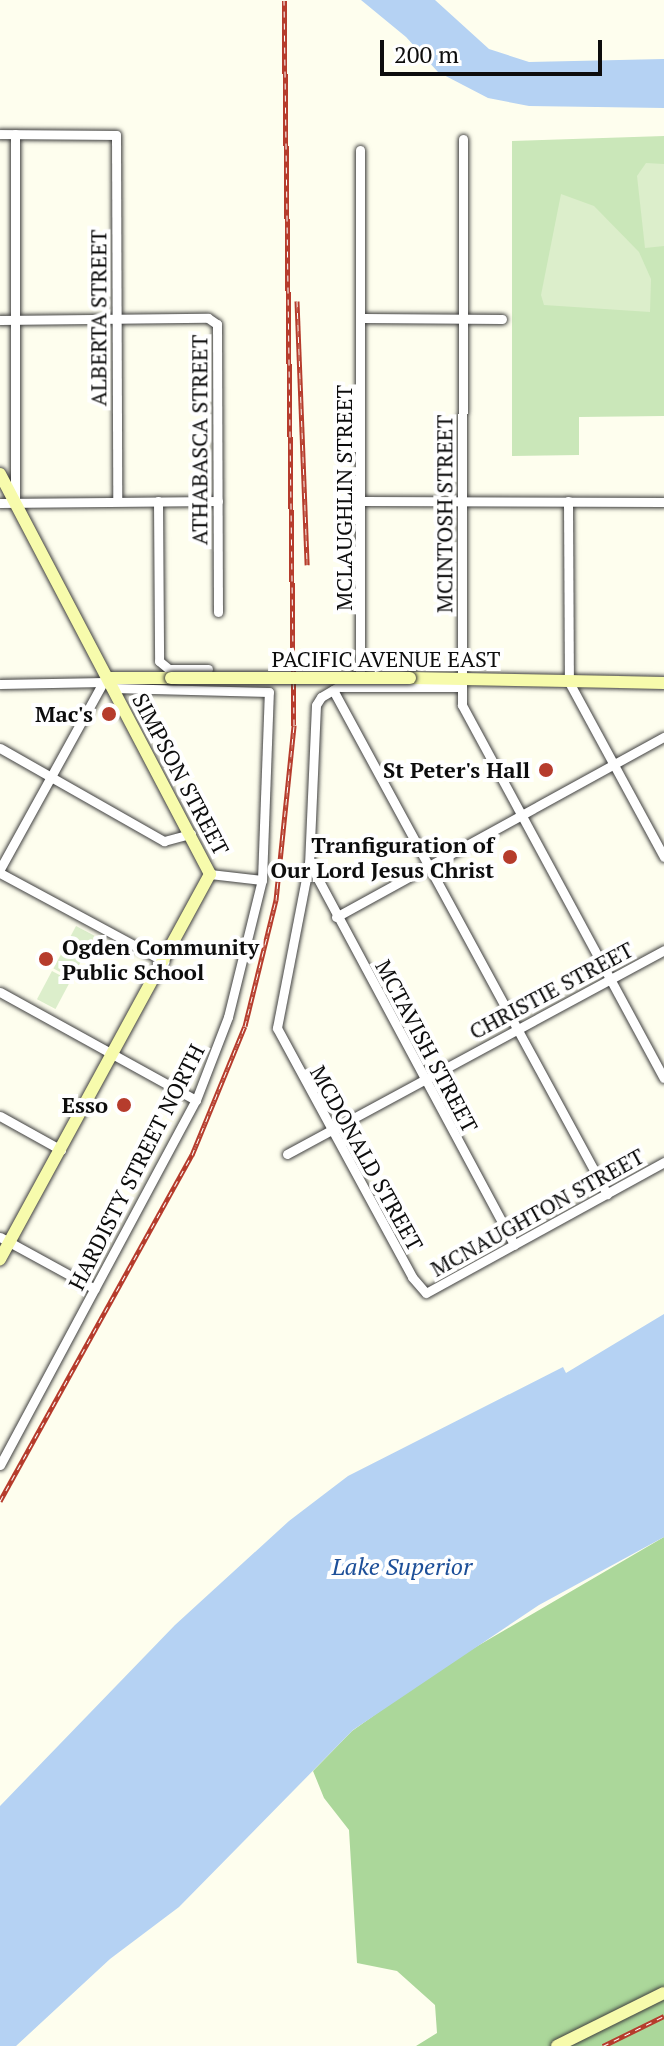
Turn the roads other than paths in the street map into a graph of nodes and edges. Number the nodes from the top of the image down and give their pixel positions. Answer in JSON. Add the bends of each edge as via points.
{"nodes":[{"id":1,"x":0,"y":134,"type":"edge"},
{"id":2,"x":15,"y":134,"type":"junction"},
{"id":3,"x":463,"y":139,"type":"dead end"},
{"id":4,"x":360,"y":150,"type":"dead end"},
{"id":5,"x":363,"y":318,"type":"junction"},
{"id":6,"x":115,"y":319,"type":"junction"},
{"id":7,"x":462,"y":319,"type":"junction"},
{"id":8,"x":502,"y":319,"type":"dead end"},
{"id":9,"x":0,"y":320,"type":"edge"},
{"id":10,"x":15,"y":320,"type":"junction"},
{"id":11,"x":0,"y":474,"type":"edge"},
{"id":12,"x":117,"y":501,"type":"junction"},
{"id":13,"x":158,"y":501,"type":"junction"},
{"id":14,"x":218,"y":501,"type":"junction"},
{"id":15,"x":363,"y":501,"type":"junction"},
{"id":16,"x":462,"y":501,"type":"junction"},
{"id":17,"x":568,"y":501,"type":"junction"},
{"id":18,"x":664,"y":502,"type":"edge"},
{"id":19,"x":0,"y":503,"type":"edge"},
{"id":20,"x":15,"y":503,"type":"junction"},
{"id":21,"x":218,"y":612,"type":"dead end"},
{"id":22,"x":208,"y":669,"type":"dead end"},
{"id":23,"x":569,"y":682,"type":"junction"},
{"id":24,"x":108,"y":683,"type":"junction"},
{"id":25,"x":462,"y":683,"type":"junction"},
{"id":26,"x":664,"y":683,"type":"edge"},
{"id":27,"x":0,"y":684,"type":"edge"},
{"id":28,"x":335,"y":688,"type":"junction"},
{"id":29,"x":664,"y":737,"type":"edge"},
{"id":30,"x":0,"y":748,"type":"edge"},
{"id":31,"x":614,"y":765,"type":"junction"},
{"id":32,"x":51,"y":777,"type":"junction"},
{"id":33,"x":520,"y":815,"type":"junction"},
{"id":34,"x":191,"y":834,"type":"junction"},
{"id":35,"x":664,"y":857,"type":"edge"},
{"id":36,"x":309,"y":863,"type":"junction"},
{"id":37,"x":428,"y":865,"type":"junction"},
{"id":38,"x":0,"y":871,"type":"edge"},
{"id":39,"x":210,"y":874,"type":"junction"},
{"id":40,"x":262,"y":880,"type":"junction"},
{"id":41,"x":336,"y":917,"type":"junction"},
{"id":42,"x":664,"y":950,"type":"edge"},
{"id":43,"x":165,"y":962,"type":"junction"},
{"id":44,"x":610,"y":979,"type":"junction"},
{"id":45,"x":0,"y":992,"type":"edge"},
{"id":46,"x":517,"y":1028,"type":"junction"},
{"id":47,"x":112,"y":1053,"type":"junction"},
{"id":48,"x":664,"y":1078,"type":"edge"},
{"id":49,"x":424,"y":1079,"type":"junction"},
{"id":50,"x":196,"y":1100,"type":"junction"},
{"id":51,"x":0,"y":1116,"type":"edge"},
{"id":52,"x":333,"y":1130,"type":"junction"},
{"id":53,"x":61,"y":1150,"type":"junction"},
{"id":54,"x":287,"y":1154,"type":"dead end"},
{"id":55,"x":664,"y":1162,"type":"edge"},
{"id":56,"x":607,"y":1194,"type":"junction"},
{"id":57,"x":5,"y":1240,"type":"edge"},
{"id":58,"x":514,"y":1245,"type":"junction"},
{"id":59,"x":0,"y":1259,"type":"edge"},
{"id":60,"x":95,"y":1289,"type":"junction"},
{"id":61,"x":426,"y":1293,"type":"joint"},
{"id":62,"x":0,"y":1465,"type":"edge"},
{"id":63,"x":664,"y":1993,"type":"edge"},
{"id":64,"x":557,"y":2046,"type":"edge"}],
"edges":[{"from":1,"to":2,"type":"street"},
{"from":2,"to":6,"type":"street","name":"ALBERTA STREET","via":[[116,135]]},
{"from":2,"to":10,"type":"street"},
{"from":3,"to":7,"type":"street","name":"MCINTOSH STREET"},
{"from":4,"to":5,"type":"street","name":"MCLAUGHLIN STREET"},
{"from":5,"to":7,"type":"street"},
{"from":5,"to":15,"type":"street","name":"MCLAUGHLIN STREET"},
{"from":6,"to":10,"type":"street"},
{"from":6,"to":12,"type":"street","name":"ALBERTA STREET"},
{"from":6,"to":14,"type":"street","name":"ATHABASCA STREET","via":[[208,318],[217,324]]},
{"from":7,"to":8,"type":"street"},
{"from":7,"to":16,"type":"street","name":"MCINTOSH STREET"},
{"from":9,"to":10,"type":"street"},
{"from":10,"to":20,"type":"street"},
{"from":11,"to":20,"type":"main road","name":"SIMPSON STREET"},
{"from":12,"to":13,"type":"street"},
{"from":12,"to":20,"type":"street"},
{"from":13,"to":14,"type":"street"},
{"from":13,"to":22,"type":"street","via":[[159,653],[169,669]]},
{"from":14,"to":21,"type":"street","name":"ATHABASCA STREET"},
{"from":15,"to":16,"type":"street"},
{"from":15,"to":28,"type":"street","name":"MCLAUGHLIN STREET","via":[[360,674]]},
{"from":16,"to":17,"type":"street"},
{"from":16,"to":25,"type":"street","name":"MCINTOSH STREET"},
{"from":17,"to":18,"type":"street"},
{"from":17,"to":23,"type":"street"},
{"from":19,"to":20,"type":"street"},
{"from":20,"to":24,"type":"main road","name":"SIMPSON STREET"},
{"from":23,"to":25,"type":"main road","name":"PACIFIC AVENUE EAST"},
{"from":23,"to":26,"type":"main road","name":"PACIFIC AVENUE EAST"},
{"from":23,"to":31,"type":"street"},
{"from":24,"to":25,"type":"main road","name":"PACIFIC AVENUE EAST","bridge":true,"via":[[171,678],[410,678]]},
{"from":24,"to":27,"type":"street"},
{"from":24,"to":32,"type":"street"},
{"from":24,"to":34,"type":"main road","name":"SIMPSON STREET"},
{"from":24,"to":40,"type":"street","name":"HARDISTY STREET NORTH","via":[[269,692]]},
{"from":25,"to":28,"type":"street"},
{"from":25,"to":33,"type":"street","name":"MCINTOSH STREET","via":[[462,705]]},
{"from":28,"to":36,"type":"street","via":[[316,705]]},
{"from":28,"to":37,"type":"street"},
{"from":29,"to":31,"type":"street"},
{"from":30,"to":32,"type":"street"},
{"from":31,"to":33,"type":"street"},
{"from":31,"to":35,"type":"street"},
{"from":32,"to":34,"type":"street","via":[[164,841]]},
{"from":32,"to":38,"type":"street"},
{"from":33,"to":37,"type":"street"},
{"from":33,"to":44,"type":"street","name":"MCINTOSH STREET"},
{"from":34,"to":39,"type":"main road","name":"SIMPSON STREET"},
{"from":36,"to":41,"type":"street","name":"MCTAVISH STREET"},
{"from":36,"to":52,"type":"street","name":"MCDONALD STREET","via":[[277,1020],[280,1036]]},
{"from":37,"to":41,"type":"street"},
{"from":37,"to":46,"type":"street"},
{"from":38,"to":43,"type":"street"},
{"from":39,"to":40,"type":"street"},
{"from":39,"to":43,"type":"main road","name":"SIMPSON STREET"},
{"from":40,"to":50,"type":"street","name":"HARDISTY STREET NORTH","via":[[242,974]]},
{"from":41,"to":49,"type":"street","name":"MCTAVISH STREET"},
{"from":42,"to":44,"type":"street","name":"CHRISTIE STREET"},
{"from":43,"to":47,"type":"main road","name":"SIMPSON STREET"},
{"from":44,"to":46,"type":"street","name":"CHRISTIE STREET"},
{"from":44,"to":48,"type":"street","name":"MCINTOSH STREET"},
{"from":45,"to":47,"type":"street"},
{"from":46,"to":49,"type":"street","name":"CHRISTIE STREET"},
{"from":46,"to":56,"type":"street"},
{"from":47,"to":50,"type":"street"},
{"from":47,"to":53,"type":"main road","name":"SIMPSON STREET"},
{"from":49,"to":52,"type":"street","name":"CHRISTIE STREET"},
{"from":49,"to":58,"type":"street","name":"MCTAVISH STREET"},
{"from":50,"to":60,"type":"street","name":"HARDISTY STREET NORTH"},
{"from":51,"to":53,"type":"street"},
{"from":52,"to":54,"type":"street","name":"CHRISTIE STREET"},
{"from":52,"to":61,"type":"street","name":"MCDONALD STREET","via":[[412,1277]]},
{"from":53,"to":57,"type":"main road","name":"SIMPSON STREET"},
{"from":55,"to":56,"type":"street","name":"MCNAUGHTON STREET"},
{"from":56,"to":58,"type":"street","name":"MCNAUGHTON STREET"},
{"from":57,"to":59,"type":"main road","name":"SIMPSON STREET"},
{"from":57,"to":60,"type":"street"},
{"from":58,"to":61,"type":"street","name":"MCNAUGHTON STREET"},
{"from":60,"to":62,"type":"street","name":"HARDISTY STREET NORTH"},
{"from":63,"to":64,"type":"main road"}]}
